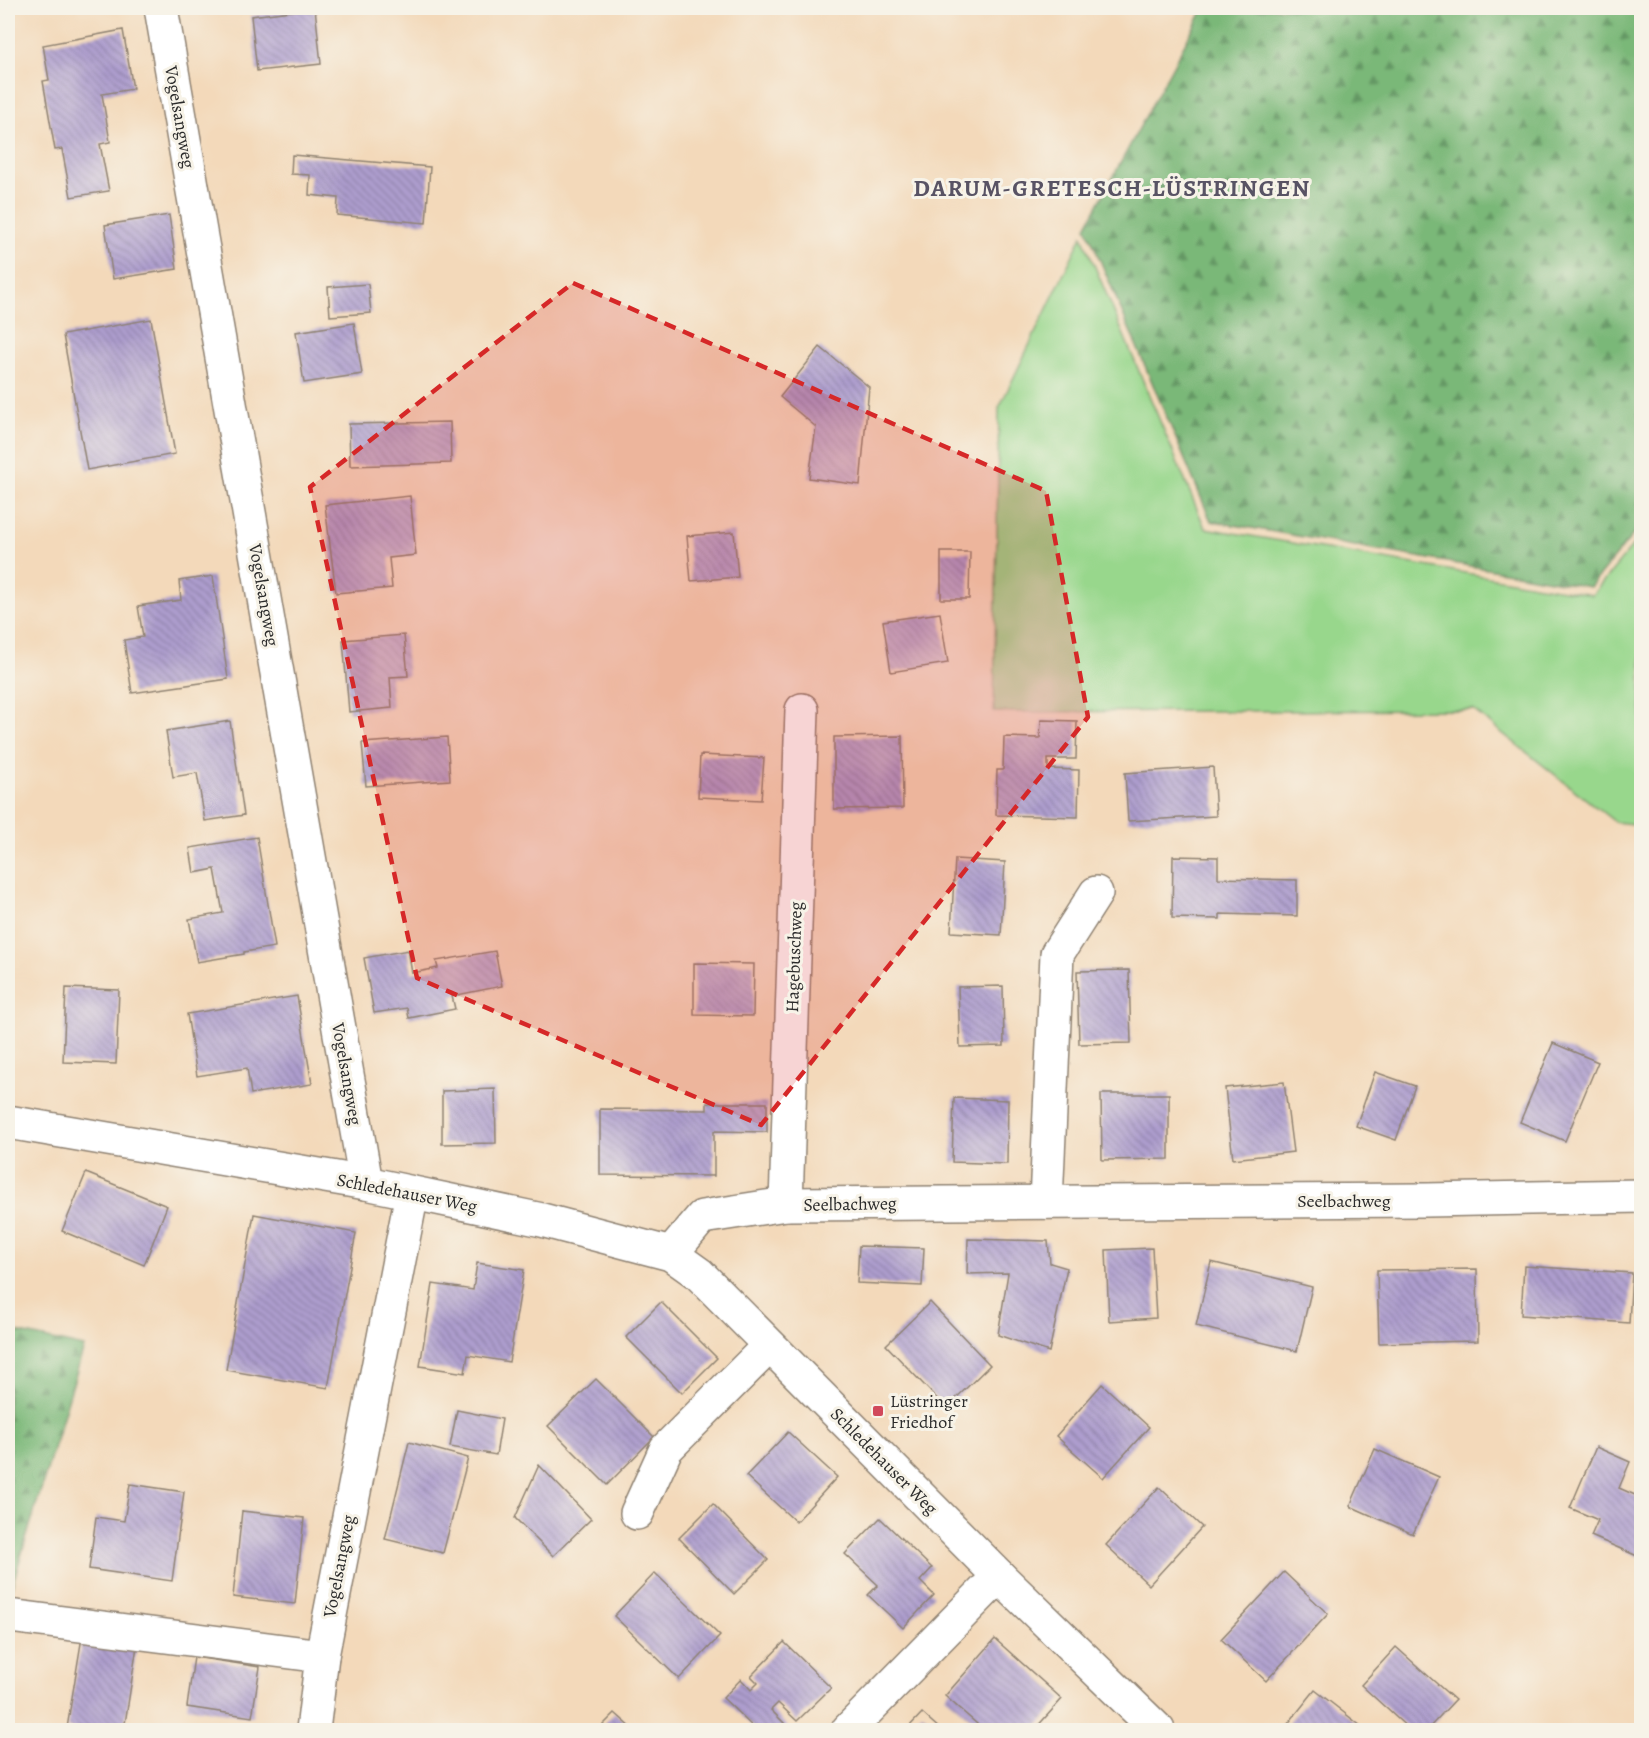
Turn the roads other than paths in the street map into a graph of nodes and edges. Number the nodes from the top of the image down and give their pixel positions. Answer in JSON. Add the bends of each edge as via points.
{"nodes":[{"id":1,"x":161,"y":8,"type":"edge"},
{"id":2,"x":802,"y":710,"type":"dead end"},
{"id":3,"x":1096,"y":893,"type":"dead end"},
{"id":4,"x":8,"y":1122,"type":"edge"},
{"id":5,"x":366,"y":1183,"type":"junction"},
{"id":6,"x":412,"y":1193,"type":"junction"},
{"id":7,"x":1641,"y":1196,"type":"edge"},
{"id":8,"x":1046,"y":1202,"type":"junction"},
{"id":9,"x":786,"y":1204,"type":"junction"},
{"id":10,"x":671,"y":1254,"type":"junction"},
{"id":11,"x":769,"y":1346,"type":"junction"},
{"id":12,"x":636,"y":1513,"type":"dead end"},
{"id":13,"x":999,"y":1576,"type":"junction"},
{"id":14,"x":9,"y":1616,"type":"edge"},
{"id":15,"x":322,"y":1656,"type":"junction"},
{"id":16,"x":313,"y":1731,"type":"edge"},
{"id":17,"x":848,"y":1731,"type":"edge"},
{"id":18,"x":1158,"y":1731,"type":"edge"}],
"edges":[{"from":1,"to":5,"type":"street","name":"Vogelsangweg"},
{"from":2,"to":9,"type":"street","name":"Hagebuschweg"},
{"from":3,"to":8,"type":"street","via":[[1057,954]]},
{"from":4,"to":5,"type":"street","name":"Schledehauser Weg"},
{"from":5,"to":6,"type":"street","name":"Schledehauser Weg"},
{"from":6,"to":10,"type":"street","name":"Schledehauser Weg","via":[[542,1220]]},
{"from":6,"to":15,"type":"street","name":"Vogelsangweg"},
{"from":7,"to":8,"type":"street","name":"Seelbachweg"},
{"from":8,"to":9,"type":"street","name":"Seelbachweg"},
{"from":9,"to":10,"type":"street","name":"Seelbachweg","via":[[702,1217]]},
{"from":10,"to":11,"type":"street","name":"Schledehauser Weg","via":[[699,1274]]},
{"from":11,"to":12,"type":"street","via":[[666,1449]]},
{"from":11,"to":13,"type":"street","name":"Schledehauser Weg"},
{"from":13,"to":17,"type":"street"},
{"from":13,"to":18,"type":"street","name":"Schledehauser Weg"},
{"from":14,"to":15,"type":"street"},
{"from":15,"to":16,"type":"street","name":"Vogelsangweg"}]}
